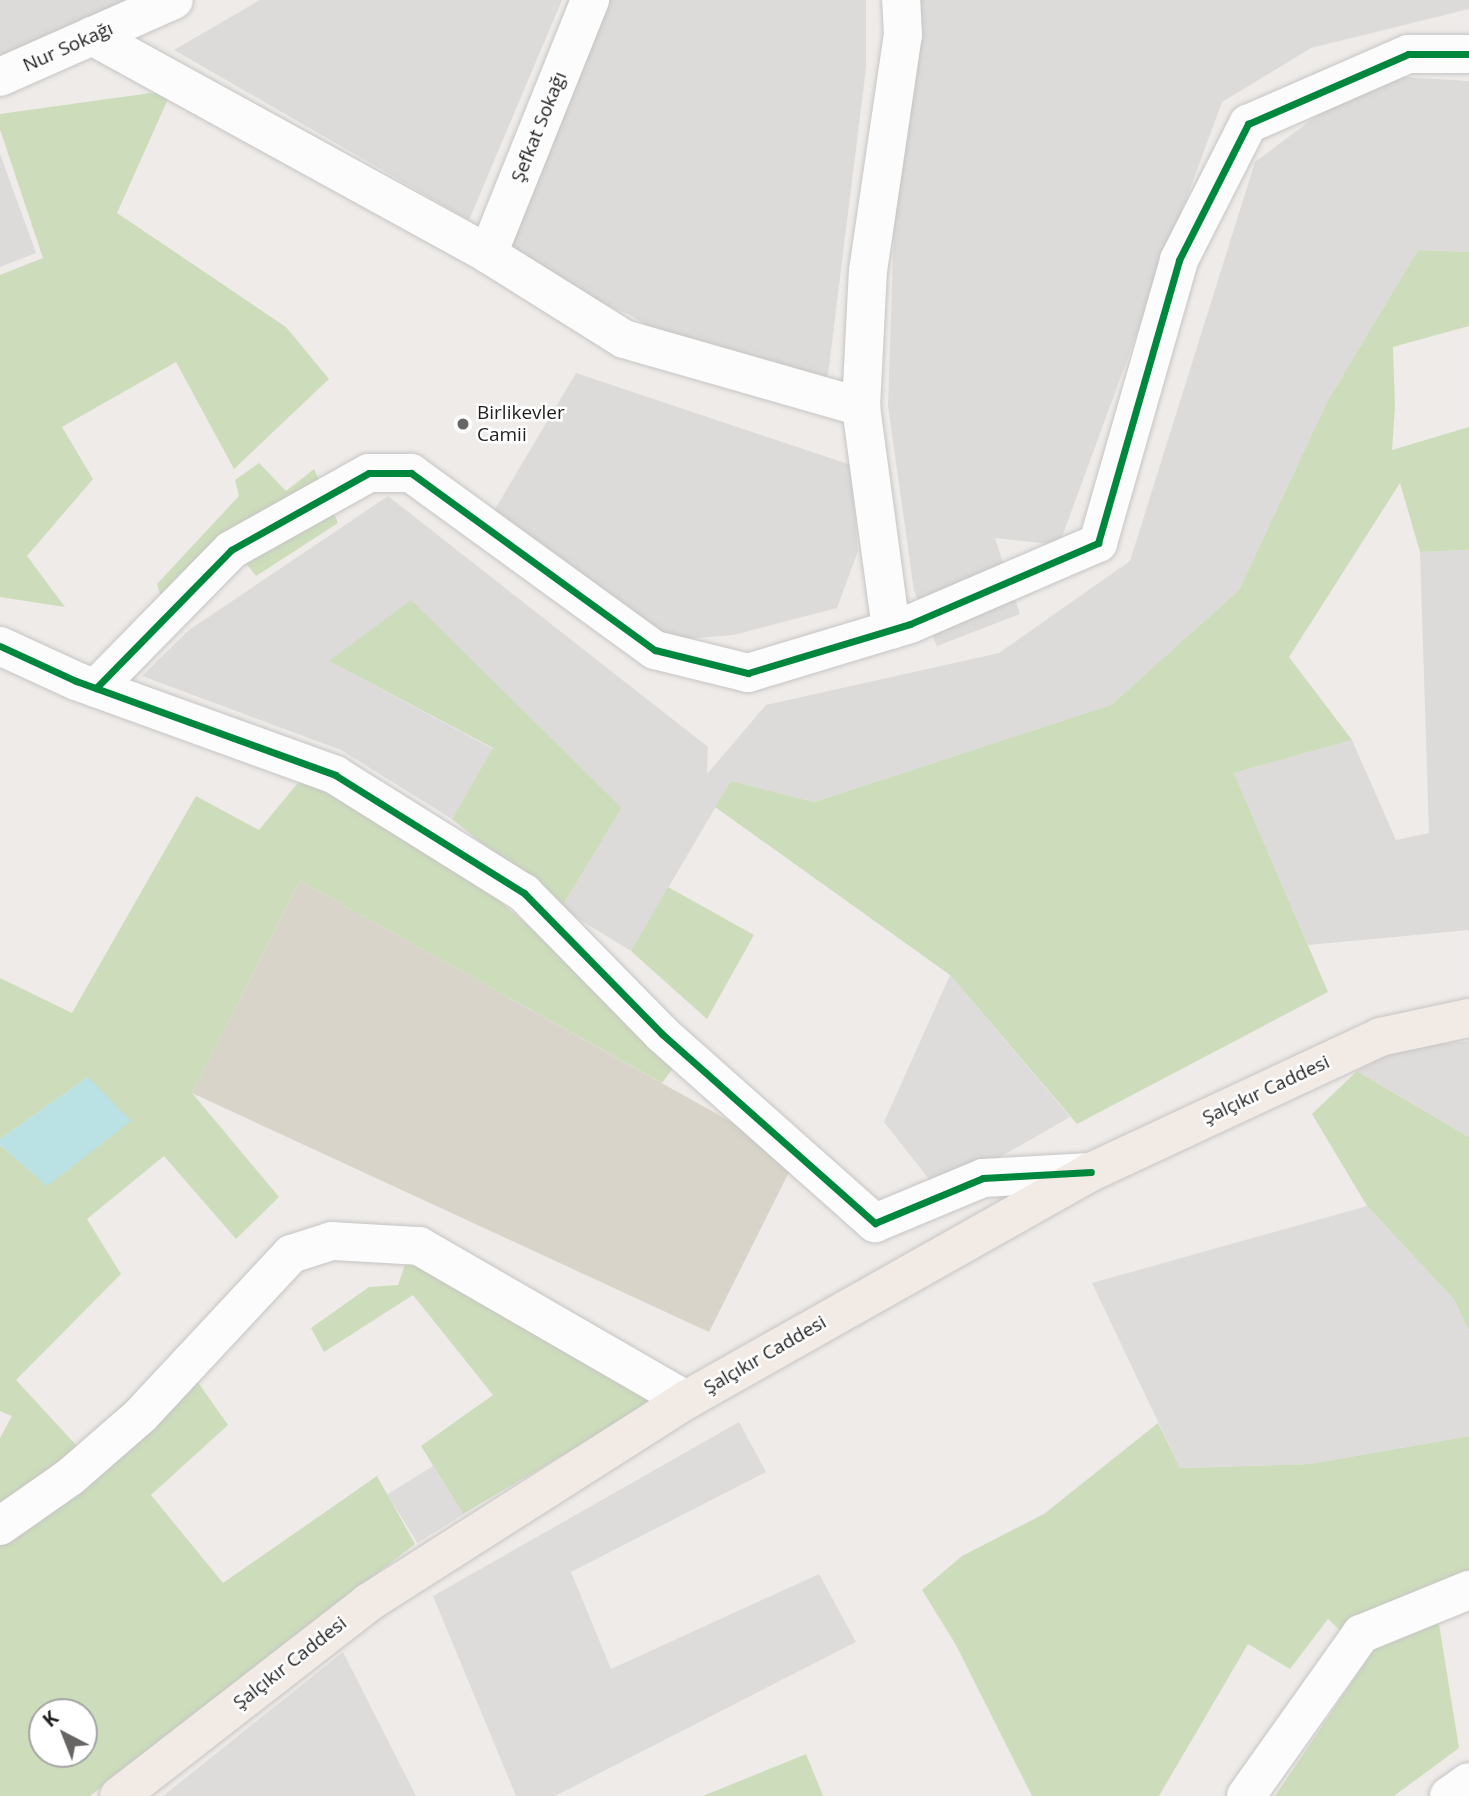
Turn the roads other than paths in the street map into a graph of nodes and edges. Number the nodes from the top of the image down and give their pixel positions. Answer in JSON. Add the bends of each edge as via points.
{"nodes":[{"id":1,"x":174,"y":0,"type":"edge"},
{"id":2,"x":590,"y":0,"type":"edge"},
{"id":3,"x":901,"y":0,"type":"edge"},
{"id":4,"x":92,"y":36,"type":"junction"},
{"id":5,"x":1469,"y":54,"type":"edge"},
{"id":6,"x":0,"y":77,"type":"edge"},
{"id":7,"x":488,"y":254,"type":"junction"},
{"id":8,"x":861,"y":407,"type":"junction"},
{"id":9,"x":891,"y":630,"type":"junction"},
{"id":10,"x":0,"y":646,"type":"edge"},
{"id":11,"x":96,"y":688,"type":"junction"},
{"id":12,"x":1469,"y":1018,"type":"edge"},
{"id":13,"x":1091,"y":1172,"type":"junction"},
{"id":14,"x":686,"y":1400,"type":"junction"},
{"id":15,"x":0,"y":1526,"type":"edge"},
{"id":16,"x":1469,"y":1590,"type":"edge"},
{"id":17,"x":1469,"y":1782,"type":"edge"},
{"id":18,"x":119,"y":1796,"type":"edge"},
{"id":19,"x":1246,"y":1796,"type":"edge"},
{"id":20,"x":1449,"y":1796,"type":"edge"}],
"edges":[{"from":1,"to":4,"type":"street","name":"Nur Sokağı"},
{"from":2,"to":7,"type":"street","name":"Şefkat Sokağı"},
{"from":3,"to":8,"type":"street","via":[[903,34],[868,271]]},
{"from":4,"to":6,"type":"street","name":"Nur Sokağı"},
{"from":4,"to":7,"type":"street"},
{"from":5,"to":9,"type":"street","via":[[1408,54],[1248,124],[1179,260],[1098,543]]},
{"from":7,"to":8,"type":"street","via":[[624,339]]},
{"from":8,"to":9,"type":"street"},
{"from":9,"to":11,"type":"street","via":[[748,673],[654,650],[411,473],[369,473],[232,550]]},
{"from":10,"to":11,"type":"street"},
{"from":11,"to":13,"type":"street","via":[[334,775],[524,893],[662,1034],[875,1223],[983,1178]]},
{"from":12,"to":13,"type":"main road","name":"Şalçıkır Caddesi","via":[[1380,1037]]},
{"from":13,"to":14,"type":"main road","name":"Şalçıkır Caddesi"},
{"from":14,"to":15,"type":"street","via":[[419,1245],[332,1241],[290,1254],[141,1415],[70,1477]]},
{"from":14,"to":18,"type":"main road","name":"Şalçıkır Caddesi","via":[[369,1602]]},
{"from":16,"to":19,"type":"street","via":[[1361,1634]]},
{"from":17,"to":20,"type":"street"}]}
